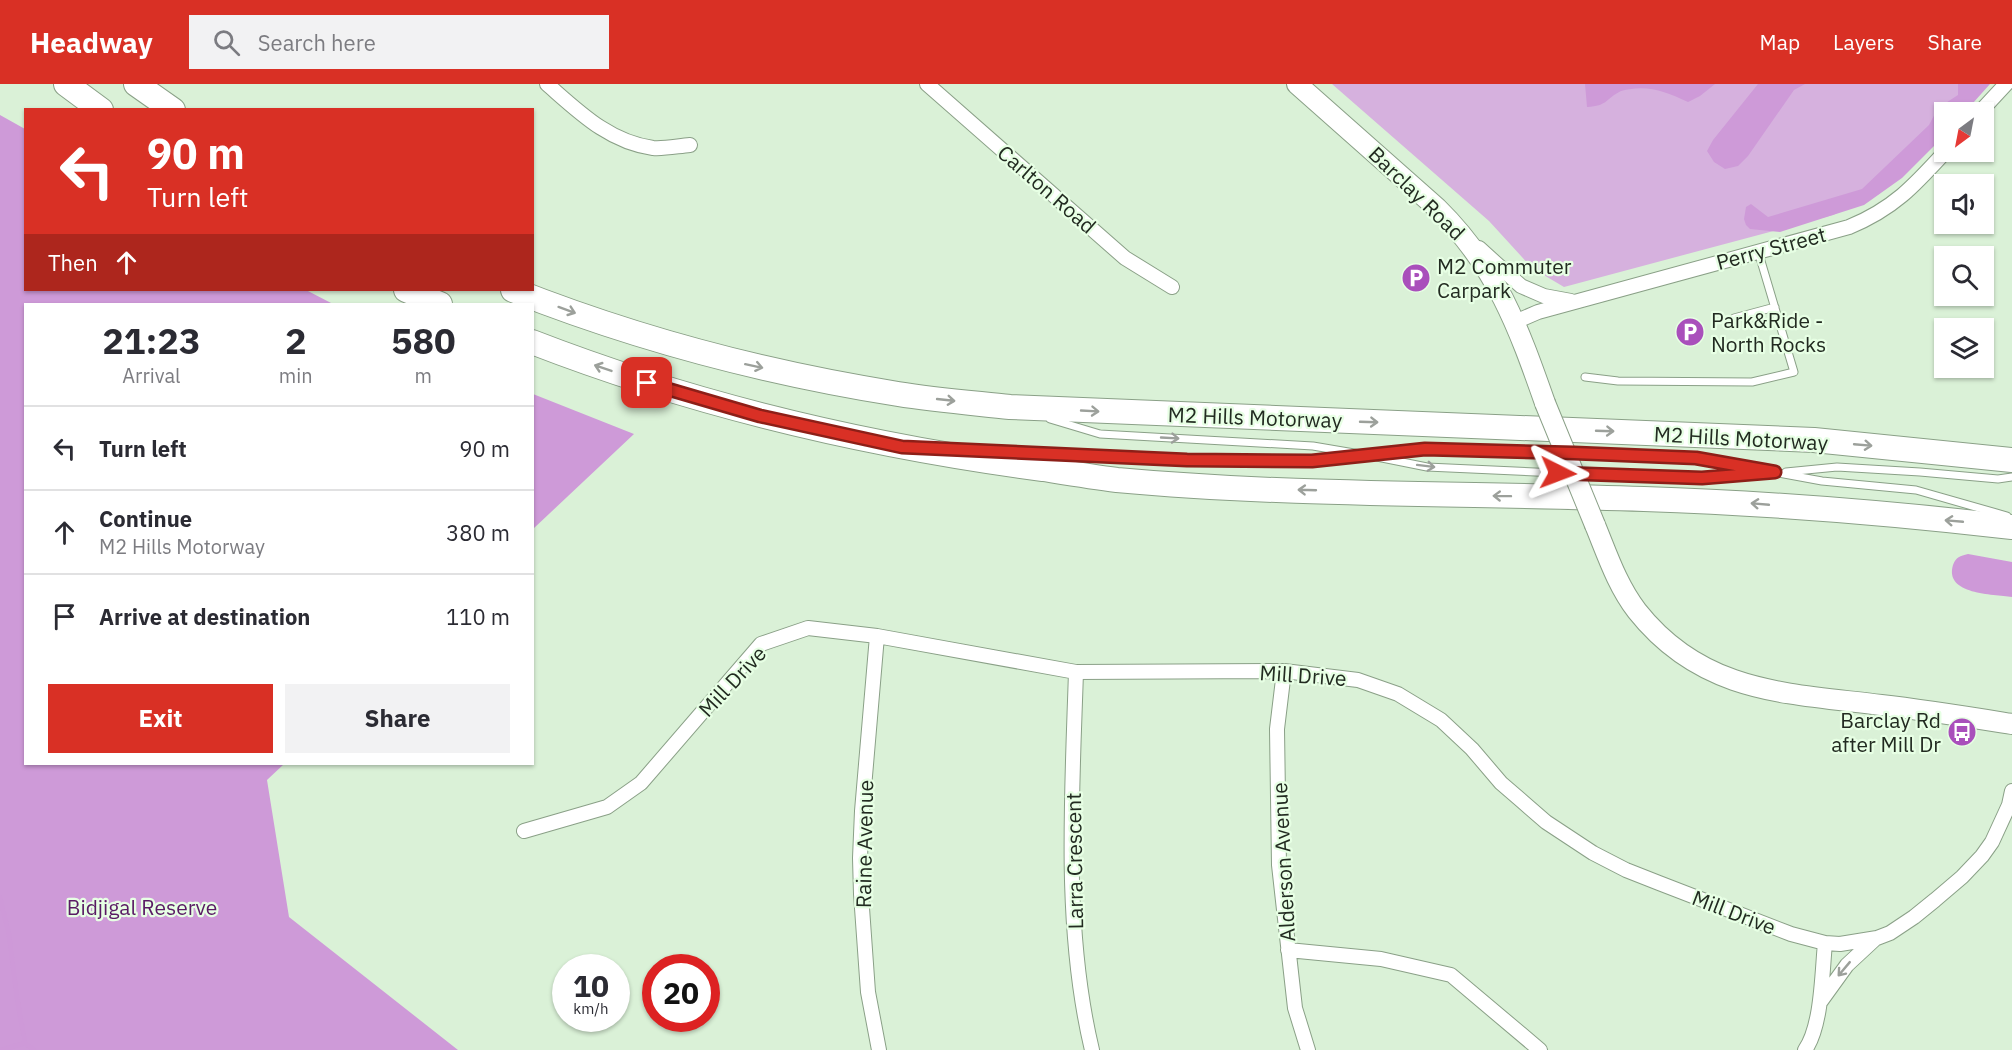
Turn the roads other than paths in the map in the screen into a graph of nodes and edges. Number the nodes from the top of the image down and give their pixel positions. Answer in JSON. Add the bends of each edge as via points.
{"nodes":[{"id":1,"x":66,"y":84,"type":"edge"},
{"id":2,"x":136,"y":84,"type":"edge"},
{"id":3,"x":547,"y":84,"type":"edge"},
{"id":4,"x":927,"y":84,"type":"edge"},
{"id":5,"x":1297,"y":84,"type":"edge"},
{"id":6,"x":2006,"y":84,"type":"edge"},
{"id":7,"x":1989,"y":102,"type":"edge"},
{"id":8,"x":98,"y":108,"type":"edge"},
{"id":9,"x":170,"y":108,"type":"edge"},
{"id":10,"x":690,"y":145,"type":"dead end"},
{"id":11,"x":1935,"y":162,"type":"edge"},
{"id":12,"x":1457,"y":228,"type":"junction"},
{"id":13,"x":1758,"y":251,"type":"junction"},
{"id":14,"x":1172,"y":287,"type":"dead end"},
{"id":15,"x":408,"y":291,"type":"edge"},
{"id":16,"x":516,"y":291,"type":"edge"},
{"id":17,"x":1574,"y":302,"type":"junction"},
{"id":18,"x":438,"y":303,"type":"edge"},
{"id":19,"x":1774,"y":307,"type":"junction"},
{"id":20,"x":1734,"y":318,"type":"dead end"},
{"id":21,"x":1515,"y":322,"type":"junction"},
{"id":22,"x":534,"y":343,"type":"edge"},
{"id":23,"x":1585,"y":377,"type":"dead end"},
{"id":24,"x":1010,"y":407,"type":"junction"},
{"id":25,"x":902,"y":447,"type":"junction"},
{"id":26,"x":984,"y":452,"type":"dead end"},
{"id":27,"x":1008,"y":453,"type":"dead end"},
{"id":28,"x":1369,"y":456,"type":"junction"},
{"id":29,"x":2012,"y":460,"type":"edge"},
{"id":30,"x":1775,"y":472,"type":"junction"},
{"id":31,"x":2012,"y":477,"type":"edge"},
{"id":32,"x":2012,"y":517,"type":"edge"},
{"id":33,"x":2012,"y":527,"type":"edge"},
{"id":34,"x":877,"y":636,"type":"junction"},
{"id":35,"x":1076,"y":672,"type":"junction"},
{"id":36,"x":1284,"y":672,"type":"junction"},
{"id":37,"x":2012,"y":724,"type":"edge"},
{"id":38,"x":2012,"y":791,"type":"edge"},
{"id":39,"x":524,"y":831,"type":"dead end"},
{"id":40,"x":1877,"y":938,"type":"junction"},
{"id":41,"x":1825,"y":943,"type":"junction"},
{"id":42,"x":1288,"y":950,"type":"junction"},
{"id":43,"x":1818,"y":1007,"type":"junction"},
{"id":44,"x":879,"y":1050,"type":"edge"},
{"id":45,"x":1092,"y":1050,"type":"edge"},
{"id":46,"x":1308,"y":1050,"type":"edge"},
{"id":47,"x":1540,"y":1050,"type":"edge"},
{"id":48,"x":1805,"y":1050,"type":"edge"}],
"edges":[{"from":1,"to":8,"type":"highway"},
{"from":2,"to":9,"type":"highway"},
{"from":3,"to":10,"type":"street","via":[[598,127],[621,140],[654,148]]},
{"from":4,"to":14,"type":"street","name":"Carlton Road","via":[[1125,258]]},
{"from":5,"to":12,"type":"main road","name":"Barclay Road"},
{"from":6,"to":7,"type":"street"},
{"from":11,"to":13,"type":"street","name":"Perry Street","via":[[1898,200],[1867,220]]},
{"from":12,"to":17,"type":"street","name":"Perry Street","via":[[1521,286]]},
{"from":12,"to":21,"type":"main road","name":"Barclay Road","via":[[1493,277]]},
{"from":13,"to":17,"type":"street","name":"Perry Street"},
{"from":13,"to":19,"type":"lane"},
{"from":15,"to":18,"type":"highway"},
{"from":16,"to":24,"type":"highway","name":"M2 Hills Motorway","one_way":true,"via":[[618,328],[734,361],[899,395]]},
{"from":17,"to":21,"type":"street","name":"Perry Street"},
{"from":19,"to":20,"type":"lane"},
{"from":19,"to":23,"type":"lane","via":[[1794,372],[1752,382],[1618,381]]},
{"from":21,"to":37,"type":"main road","name":"Barclay Road","bridge":true,"via":[[1619,584],[1636,609],[1676,649],[1718,675],[1763,690]]},
{"from":25,"to":22,"type":"highway","one_way":true,"via":[[760,416]]},
{"from":24,"to":28,"type":"lane","one_way":true,"via":[[1100,434],[1313,446]]},
{"from":24,"to":29,"type":"highway","name":"M2 Hills Motorway","one_way":true,"via":[[1815,440]]},
{"from":25,"to":26,"type":"lane"},
{"from":33,"to":25,"type":"highway","one_way":true,"via":[[1747,503],[1329,491],[1115,480]]},
{"from":27,"to":28,"type":"lane","via":[[1312,461]]},
{"from":28,"to":30,"type":"lane","one_way":true,"via":[[1427,466],[1602,475],[1702,478]]},
{"from":28,"to":30,"type":"lane","via":[[1425,449],[1625,455],[1696,458]]},
{"from":30,"to":31,"type":"lane","via":[[1837,467]]},
{"from":30,"to":32,"type":"lane","via":[[1822,482],[1916,490]]},
{"from":34,"to":35,"type":"street","name":"Mill Drive"},
{"from":34,"to":39,"type":"street","name":"Mill Drive","via":[[808,628],[761,644],[641,783],[607,807]]},
{"from":34,"to":44,"type":"street","name":"Raine Avenue","via":[[860,858],[868,992]]},
{"from":35,"to":36,"type":"street","name":"Mill Drive"},
{"from":35,"to":45,"type":"street","name":"Larra Crescent","via":[[1074,907]]},
{"from":36,"to":41,"type":"street","name":"Mill Drive","via":[[1358,680],[1398,694],[1441,720],[1501,783],[1593,853],[1659,884]]},
{"from":36,"to":42,"type":"street","name":"Alderson Avenue","via":[[1277,729],[1279,865]]},
{"from":38,"to":40,"type":"street","name":"Mill Drive","via":[[2000,826],[1982,856],[1914,917]]},
{"from":40,"to":41,"type":"street","name":"Mill Drive"},
{"from":40,"to":43,"type":"street","one_way":true,"via":[[1847,965]]},
{"from":41,"to":43,"type":"street"},
{"from":42,"to":46,"type":"street","name":"Alderson Avenue","via":[[1295,1008]]},
{"from":42,"to":47,"type":"street","via":[[1381,959],[1451,975]]},
{"from":43,"to":48,"type":"street","via":[[1815,1028]]}]}
